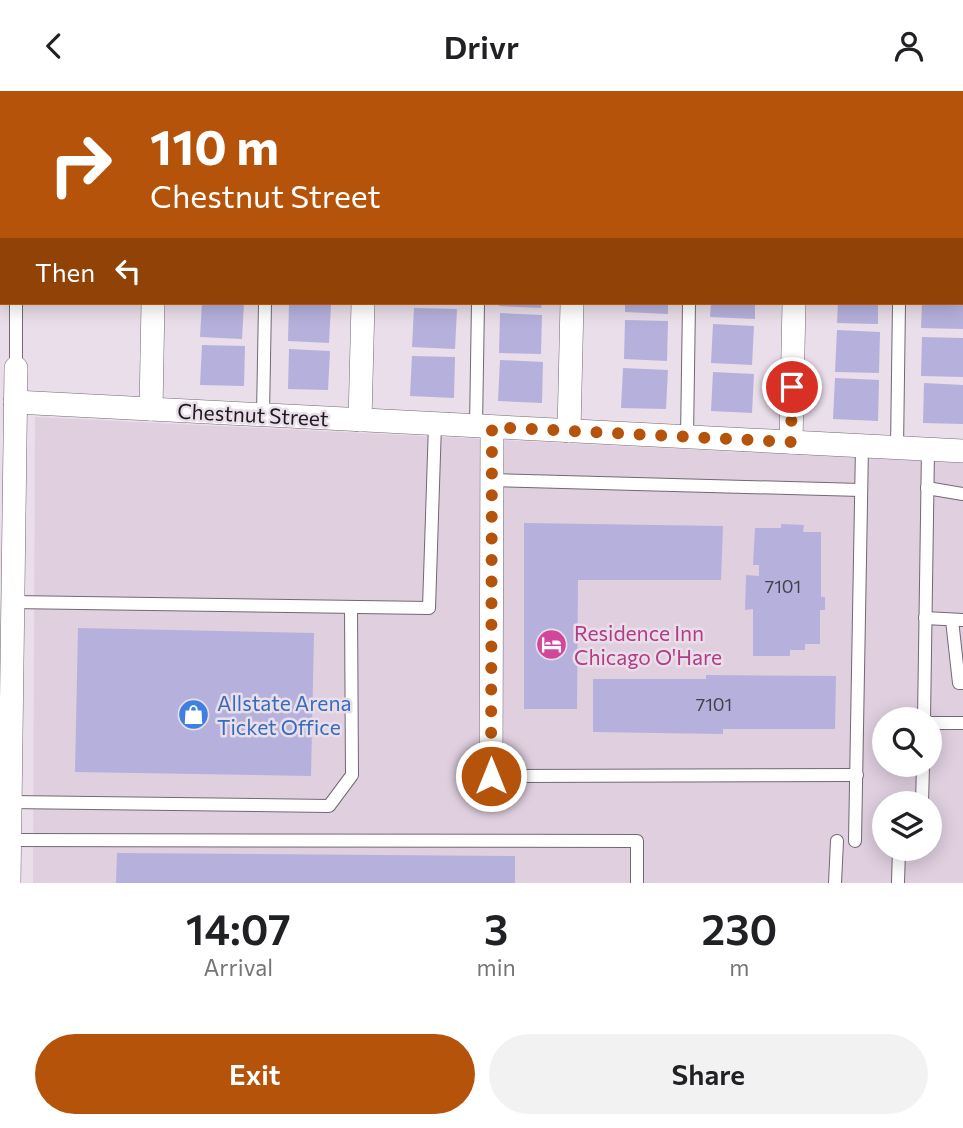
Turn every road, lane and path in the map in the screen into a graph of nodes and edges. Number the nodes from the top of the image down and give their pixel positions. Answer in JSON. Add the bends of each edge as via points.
{"nodes":[{"id":1,"x":16,"y":305,"type":"edge"},
{"id":2,"x":153,"y":305,"type":"edge"},
{"id":3,"x":265,"y":305,"type":"edge"},
{"id":4,"x":363,"y":305,"type":"edge"},
{"id":5,"x":478,"y":305,"type":"edge"},
{"id":6,"x":572,"y":305,"type":"edge"},
{"id":7,"x":689,"y":305,"type":"edge"},
{"id":8,"x":794,"y":305,"type":"edge"},
{"id":9,"x":899,"y":305,"type":"edge"},
{"id":10,"x":16,"y":367,"type":"joint"},
{"id":11,"x":7,"y":400,"type":"edge"},
{"id":12,"x":150,"y":409,"type":"junction"},
{"id":13,"x":263,"y":415,"type":"junction"},
{"id":14,"x":360,"y":420,"type":"junction"},
{"id":15,"x":435,"y":424,"type":"junction"},
{"id":16,"x":484,"y":426,"type":"junction"},
{"id":17,"x":569,"y":431,"type":"junction"},
{"id":18,"x":687,"y":437,"type":"junction"},
{"id":19,"x":791,"y":442,"type":"junction"},
{"id":20,"x":862,"y":446,"type":"junction"},
{"id":21,"x":897,"y":448,"type":"junction"},
{"id":22,"x":928,"y":450,"type":"junction"},
{"id":23,"x":963,"y":451,"type":"edge"},
{"id":24,"x":489,"y":480,"type":"junction"},
{"id":25,"x":927,"y":488,"type":"junction"},
{"id":26,"x":861,"y":490,"type":"junction"},
{"id":27,"x":963,"y":494,"type":"edge"},
{"id":28,"x":12,"y":602,"type":"junction"},
{"id":29,"x":351,"y":607,"type":"junction"},
{"id":30,"x":925,"y":618,"type":"junction"},
{"id":31,"x":957,"y":620,"type":"edge"},
{"id":32,"x":963,"y":684,"type":"edge"},
{"id":33,"x":924,"y":707,"type":"edge"},
{"id":34,"x":942,"y":723,"type":"edge"},
{"id":35,"x":963,"y":723,"type":"edge"},
{"id":36,"x":857,"y":775,"type":"junction"},
{"id":37,"x":491,"y":776,"type":"joint"},
{"id":38,"x":10,"y":802,"type":"junction"},
{"id":39,"x":9,"y":841,"type":"junction"},
{"id":40,"x":837,"y":841,"type":"dead end"},
{"id":41,"x":855,"y":841,"type":"dead end"},
{"id":42,"x":899,"y":861,"type":"edge"},
{"id":43,"x":9,"y":883,"type":"edge"},
{"id":44,"x":637,"y":883,"type":"edge"},
{"id":45,"x":835,"y":883,"type":"edge"},
{"id":46,"x":898,"y":883,"type":"edge"}],
"edges":[{"from":1,"to":10,"type":"lane"},
{"from":2,"to":12,"type":"street"},
{"from":3,"to":13,"type":"lane"},
{"from":4,"to":14,"type":"street"},
{"from":5,"to":16,"type":"lane"},
{"from":6,"to":17,"type":"street"},
{"from":7,"to":18,"type":"lane"},
{"from":8,"to":19,"type":"street"},
{"from":9,"to":21,"type":"lane"},
{"from":10,"to":11,"type":"street"},
{"from":11,"to":12,"type":"street","name":"Chestnut Street"},
{"from":11,"to":28,"type":"street"},
{"from":12,"to":13,"type":"street","name":"Chestnut Street"},
{"from":13,"to":14,"type":"street","name":"Chestnut Street"},
{"from":14,"to":15,"type":"street","name":"Chestnut Street"},
{"from":15,"to":16,"type":"street","name":"Chestnut Street"},
{"from":15,"to":29,"type":"lane","via":[[429,608]]},
{"from":16,"to":17,"type":"street","name":"Chestnut Street"},
{"from":16,"to":24,"type":"street"},
{"from":17,"to":18,"type":"street","name":"Chestnut Street"},
{"from":18,"to":19,"type":"street","name":"Chestnut Street"},
{"from":19,"to":20,"type":"street","name":"Chestnut Street"},
{"from":20,"to":21,"type":"street","name":"Chestnut Street"},
{"from":20,"to":26,"type":"lane"},
{"from":21,"to":22,"type":"street","name":"Chestnut Street"},
{"from":22,"to":23,"type":"street","name":"Chestnut Street"},
{"from":22,"to":25,"type":"lane"},
{"from":24,"to":26,"type":"lane"},
{"from":24,"to":37,"type":"street"},
{"from":25,"to":27,"type":"lane"},
{"from":25,"to":30,"type":"lane"},
{"from":26,"to":36,"type":"lane"},
{"from":28,"to":29,"type":"lane"},
{"from":28,"to":38,"type":"street"},
{"from":29,"to":38,"type":"lane","via":[[352,775],[329,807]]},
{"from":30,"to":31,"type":"lane"},
{"from":30,"to":33,"type":"lane"},
{"from":31,"to":32,"type":"lane","via":[[959,683]]},
{"from":34,"to":35,"type":"lane"},
{"from":36,"to":37,"type":"lane"},
{"from":36,"to":41,"type":"lane"},
{"from":38,"to":39,"type":"street"},
{"from":39,"to":43,"type":"street"},
{"from":39,"to":44,"type":"lane","via":[[637,841]]},
{"from":40,"to":45,"type":"lane"},
{"from":42,"to":46,"type":"lane"}]}
